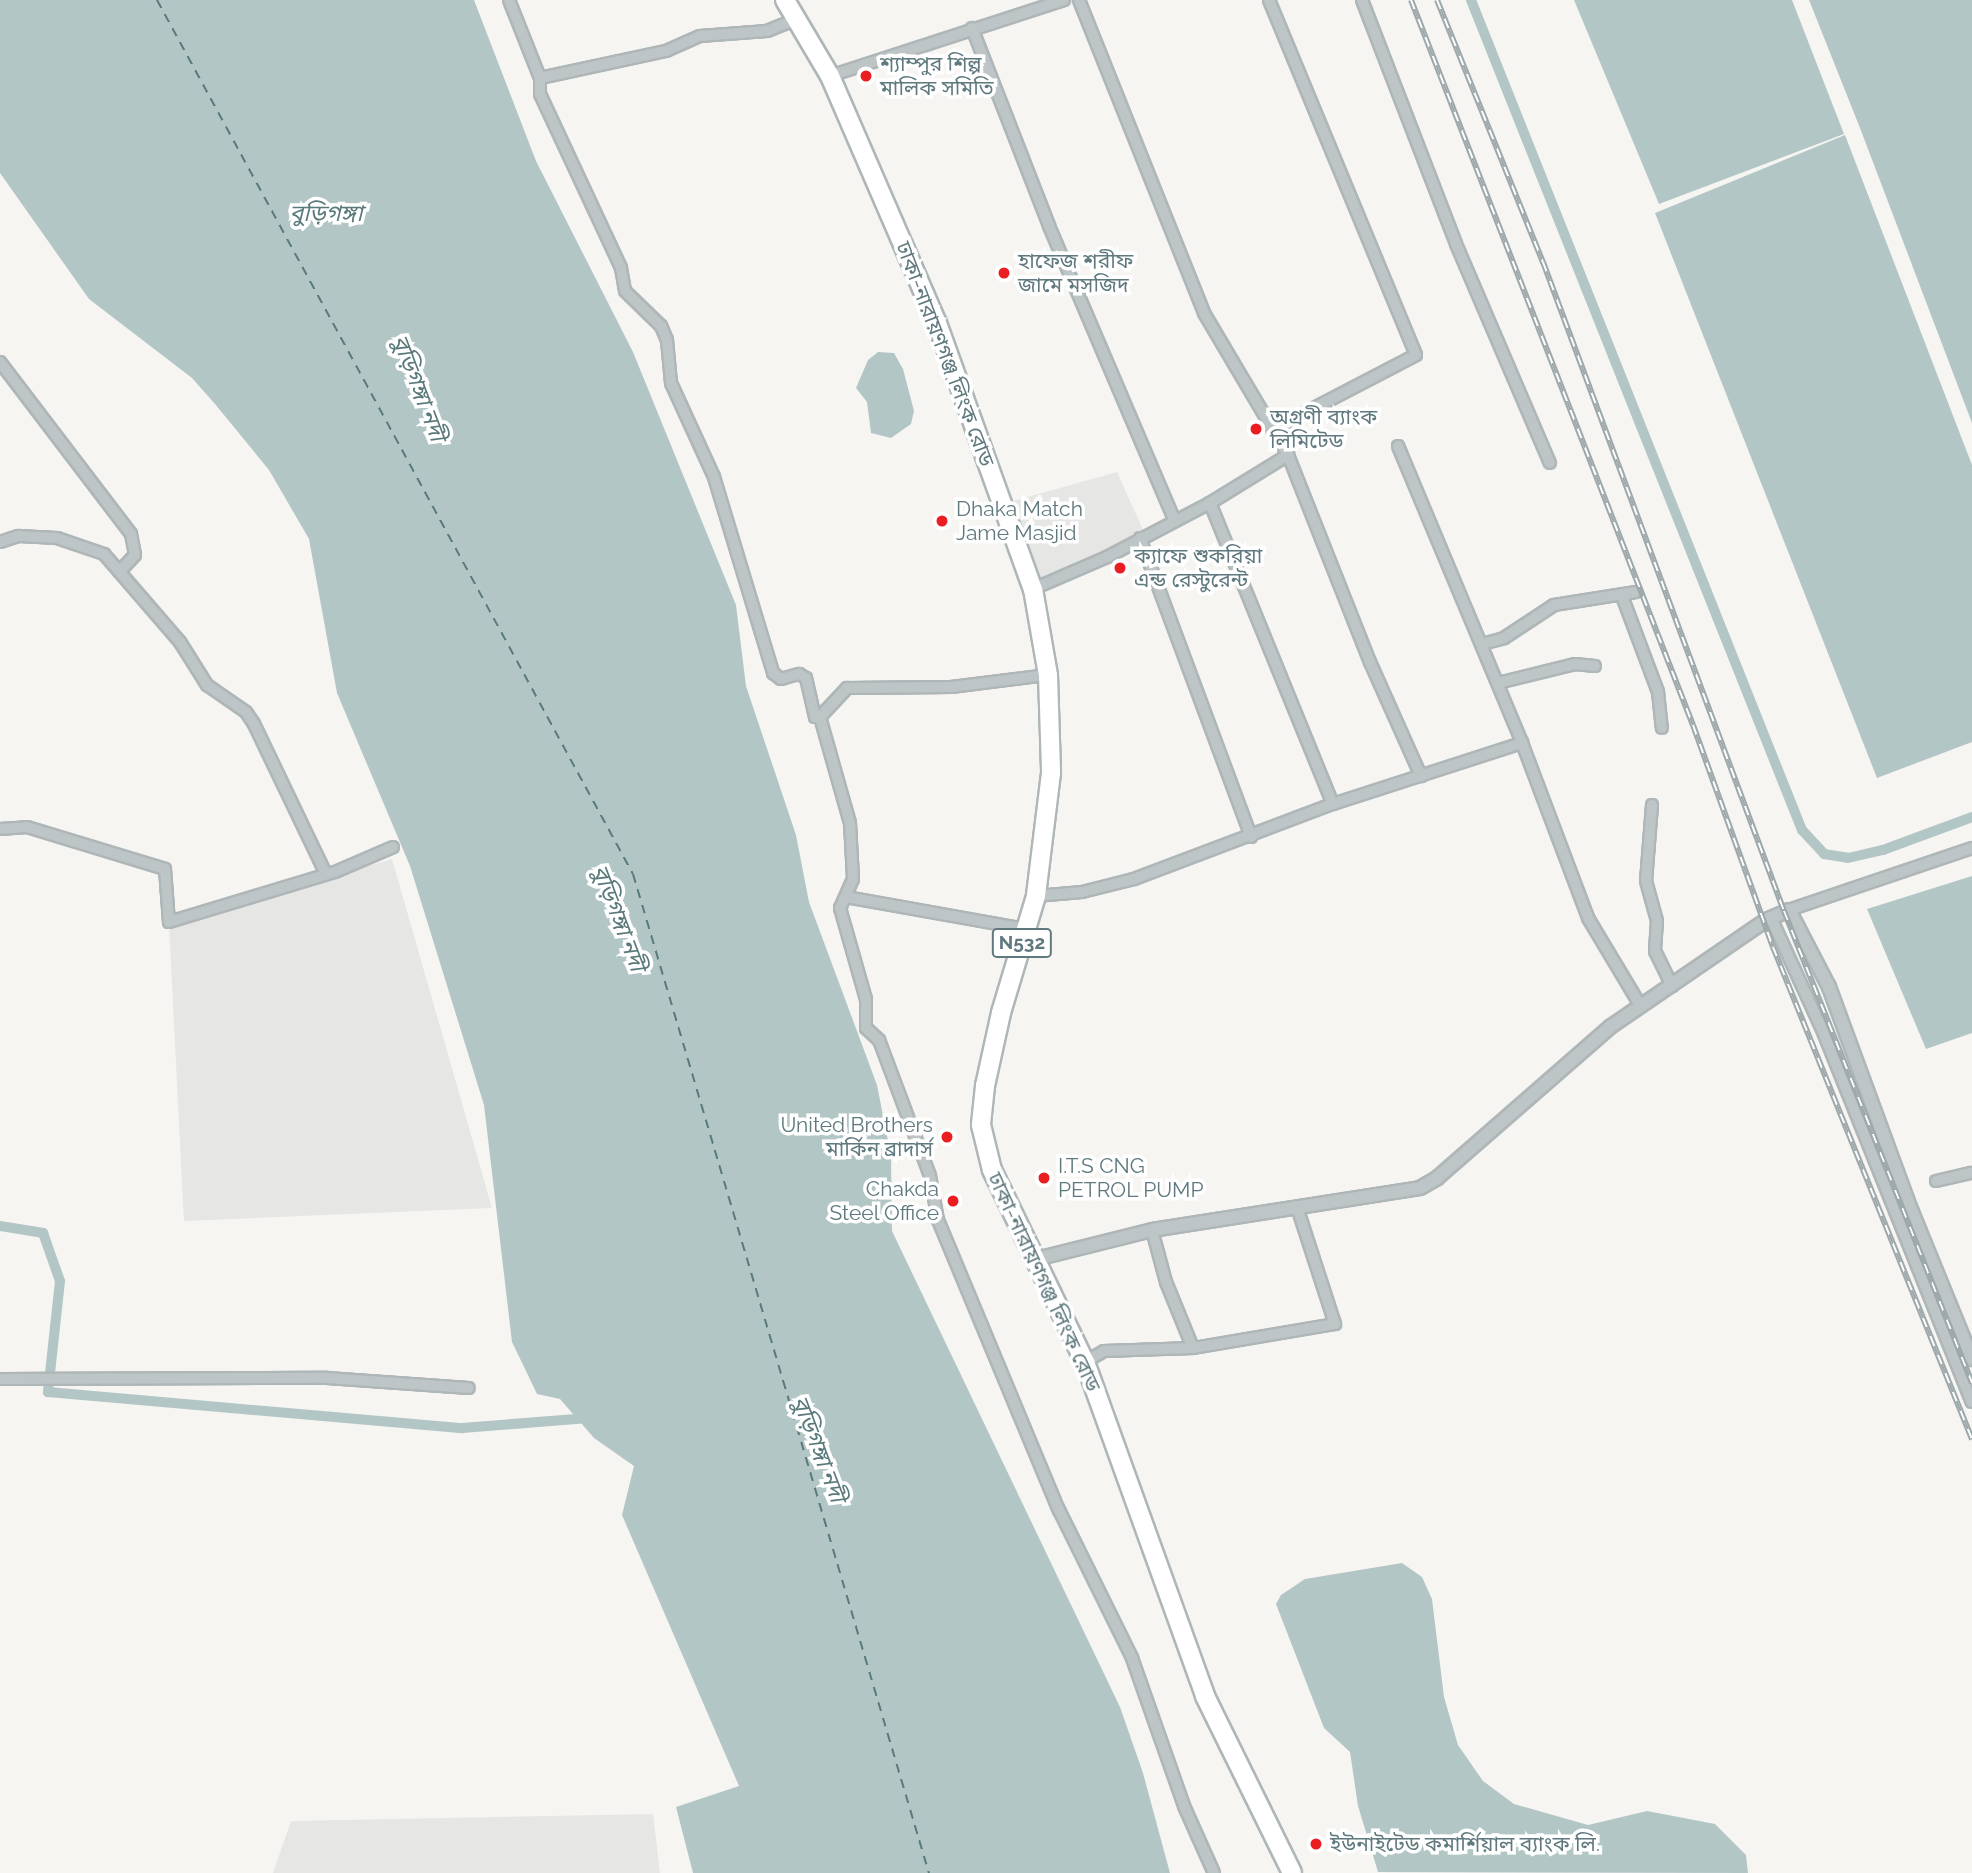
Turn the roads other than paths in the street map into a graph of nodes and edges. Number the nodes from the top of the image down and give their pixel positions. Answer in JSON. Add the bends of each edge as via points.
{"nodes":[{"id":1,"x":509,"y":0,"type":"edge"},
{"id":2,"x":785,"y":0,"type":"edge"},
{"id":3,"x":1064,"y":0,"type":"edge"},
{"id":4,"x":1079,"y":0,"type":"edge"},
{"id":5,"x":1269,"y":0,"type":"edge"},
{"id":6,"x":1362,"y":0,"type":"edge"},
{"id":7,"x":794,"y":20,"type":"junction"},
{"id":8,"x":972,"y":29,"type":"junction"},
{"id":9,"x":830,"y":76,"type":"junction"},
{"id":10,"x":540,"y":78,"type":"junction"},
{"id":11,"x":0,"y":362,"type":"edge"},
{"id":12,"x":1272,"y":430,"type":"junction"},
{"id":13,"x":1398,"y":446,"type":"dead end"},
{"id":14,"x":1288,"y":455,"type":"junction"},
{"id":15,"x":1550,"y":463,"type":"dead end"},
{"id":16,"x":1210,"y":503,"type":"junction"},
{"id":17,"x":1174,"y":519,"type":"junction"},
{"id":18,"x":1140,"y":538,"type":"junction"},
{"id":19,"x":0,"y":542,"type":"edge"},
{"id":20,"x":119,"y":572,"type":"junction"},
{"id":21,"x":1033,"y":589,"type":"junction"},
{"id":22,"x":1636,"y":592,"type":"dead end"},
{"id":23,"x":1622,"y":596,"type":"junction"},
{"id":24,"x":1482,"y":645,"type":"junction"},
{"id":25,"x":1595,"y":666,"type":"dead end"},
{"id":26,"x":1048,"y":675,"type":"junction"},
{"id":27,"x":1498,"y":683,"type":"junction"},
{"id":28,"x":820,"y":717,"type":"junction"},
{"id":29,"x":1662,"y":728,"type":"dead end"},
{"id":30,"x":1522,"y":743,"type":"junction"},
{"id":31,"x":1421,"y":776,"type":"junction"},
{"id":32,"x":1333,"y":804,"type":"junction"},
{"id":33,"x":1652,"y":805,"type":"dead end"},
{"id":34,"x":0,"y":829,"type":"edge"},
{"id":35,"x":1251,"y":837,"type":"junction"},
{"id":36,"x":393,"y":847,"type":"dead end"},
{"id":37,"x":1972,"y":848,"type":"edge"},
{"id":38,"x":326,"y":874,"type":"junction"},
{"id":39,"x":1036,"y":896,"type":"junction"},
{"id":40,"x":846,"y":897,"type":"junction"},
{"id":41,"x":1790,"y":910,"type":"junction"},
{"id":42,"x":1771,"y":918,"type":"junction"},
{"id":43,"x":1026,"y":929,"type":"junction"},
{"id":44,"x":1672,"y":986,"type":"junction"},
{"id":45,"x":1640,"y":1005,"type":"junction"},
{"id":46,"x":1971,"y":1175,"type":"edge"},
{"id":47,"x":1936,"y":1181,"type":"dead end"},
{"id":48,"x":1297,"y":1207,"type":"junction"},
{"id":49,"x":1152,"y":1230,"type":"junction"},
{"id":50,"x":1032,"y":1260,"type":"junction"},
{"id":51,"x":1193,"y":1348,"type":"junction"},
{"id":52,"x":1972,"y":1359,"type":"edge"},
{"id":53,"x":1085,"y":1362,"type":"junction"},
{"id":54,"x":0,"y":1379,"type":"edge"},
{"id":55,"x":469,"y":1388,"type":"dead end"},
{"id":56,"x":1972,"y":1402,"type":"edge"},
{"id":57,"x":1214,"y":1873,"type":"edge"},
{"id":58,"x":1292,"y":1873,"type":"edge"}],
"edges":[{"from":1,"to":10,"type":"street"},
{"from":2,"to":7,"type":"highway","name":"ঢাকা-নারায়ণগঞ্জ লিংক রোড","number":"N532"},
{"from":3,"to":8,"type":"street"},
{"from":4,"to":12,"type":"street","via":[[1204,313]]},
{"from":5,"to":12,"type":"street","via":[[1416,355]]},
{"from":6,"to":15,"type":"street","via":[[1456,244]]},
{"from":7,"to":9,"type":"highway","name":"ঢাকা-নারায়ণগঞ্জ লিংক রোড","number":"N532"},
{"from":7,"to":10,"type":"street","via":[[766,31],[700,36],[666,51]]},
{"from":8,"to":9,"type":"street","via":[[936,45]]},
{"from":8,"to":17,"type":"street","via":[[1049,226]]},
{"from":9,"to":21,"type":"highway","name":"ঢাকা-নারায়ণগঞ্জ লিংক রোড","number":"N532","via":[[937,323]]},
{"from":10,"to":28,"type":"street","via":[[540,94],[621,268],[625,291],[661,326],[667,340],[671,383],[714,477],[773,673],[781,679],[799,674],[806,678],[816,717]]},
{"from":11,"to":20,"type":"street","via":[[131,534],[135,555]]},
{"from":12,"to":14,"type":"street"},
{"from":13,"to":24,"type":"street"},
{"from":14,"to":16,"type":"street"},
{"from":14,"to":31,"type":"street"},
{"from":16,"to":17,"type":"street"},
{"from":16,"to":32,"type":"street"},
{"from":17,"to":18,"type":"street"},
{"from":18,"to":21,"type":"street"},
{"from":18,"to":35,"type":"street"},
{"from":19,"to":20,"type":"street","via":[[19,536],[73,540],[104,554]]},
{"from":20,"to":38,"type":"street","via":[[180,642],[207,685],[246,712]]},
{"from":21,"to":26,"type":"highway","name":"ঢাকা-নারায়ণগঞ্জ লিংক রোড","number":"N532"},
{"from":22,"to":23,"type":"street"},
{"from":23,"to":24,"type":"street","via":[[1554,605],[1504,638]]},
{"from":23,"to":29,"type":"street","via":[[1658,692]]},
{"from":24,"to":27,"type":"street"},
{"from":25,"to":27,"type":"street","via":[[1575,664]]},
{"from":26,"to":28,"type":"street","via":[[951,687],[847,688]]},
{"from":26,"to":39,"type":"highway","name":"ঢাকা-নারায়ণগঞ্জ লিংক রোড","number":"N532","via":[[1051,773]]},
{"from":27,"to":30,"type":"street"},
{"from":28,"to":40,"type":"street","via":[[849,823],[853,879]]},
{"from":30,"to":31,"type":"street"},
{"from":30,"to":45,"type":"street","via":[[1588,918]]},
{"from":31,"to":32,"type":"street"},
{"from":32,"to":35,"type":"street"},
{"from":33,"to":44,"type":"street","via":[[1646,881],[1657,921],[1655,951]]},
{"from":34,"to":38,"type":"street","via":[[27,827],[165,869],[169,922]]},
{"from":35,"to":39,"type":"street","via":[[1134,879],[1082,892]]},
{"from":36,"to":38,"type":"street"},
{"from":37,"to":41,"type":"street"},
{"from":39,"to":43,"type":"highway","name":"ঢাকা-নারায়ণগঞ্জ লিংক রোড","number":"N532"},
{"from":40,"to":43,"type":"street"},
{"from":40,"to":57,"type":"street","via":[[840,908],[866,999],[866,1028],[879,1040],[930,1177],[938,1220],[1059,1510],[1132,1658],[1184,1807]]},
{"from":41,"to":42,"type":"street"},
{"from":41,"to":52,"type":"street","via":[[1829,987]]},
{"from":42,"to":44,"type":"street"},
{"from":42,"to":56,"type":"street","via":[[1821,1027]]},
{"from":43,"to":50,"type":"highway","name":"ঢাকা-নারায়ণগঞ্জ লিংক রোড","number":"N532","via":[[1001,1013],[981,1125],[992,1170]]},
{"from":44,"to":45,"type":"street"},
{"from":45,"to":48,"type":"street","via":[[1530,1093],[1437,1178],[1420,1188]]},
{"from":46,"to":47,"type":"street"},
{"from":48,"to":49,"type":"street"},
{"from":48,"to":51,"type":"street","via":[[1335,1324]]},
{"from":49,"to":50,"type":"street"},
{"from":49,"to":51,"type":"street","via":[[1166,1282]]},
{"from":50,"to":53,"type":"highway","name":"ঢাকা-নারায়ণগঞ্জ লিংক রোড","number":"N532"},
{"from":51,"to":53,"type":"street","via":[[1104,1351]]},
{"from":53,"to":58,"type":"highway","name":"ঢাকা-নারায়ণগঞ্জ লিংক রোড","number":"N532","via":[[1205,1696]]},
{"from":54,"to":55,"type":"street","via":[[327,1378]]}]}
